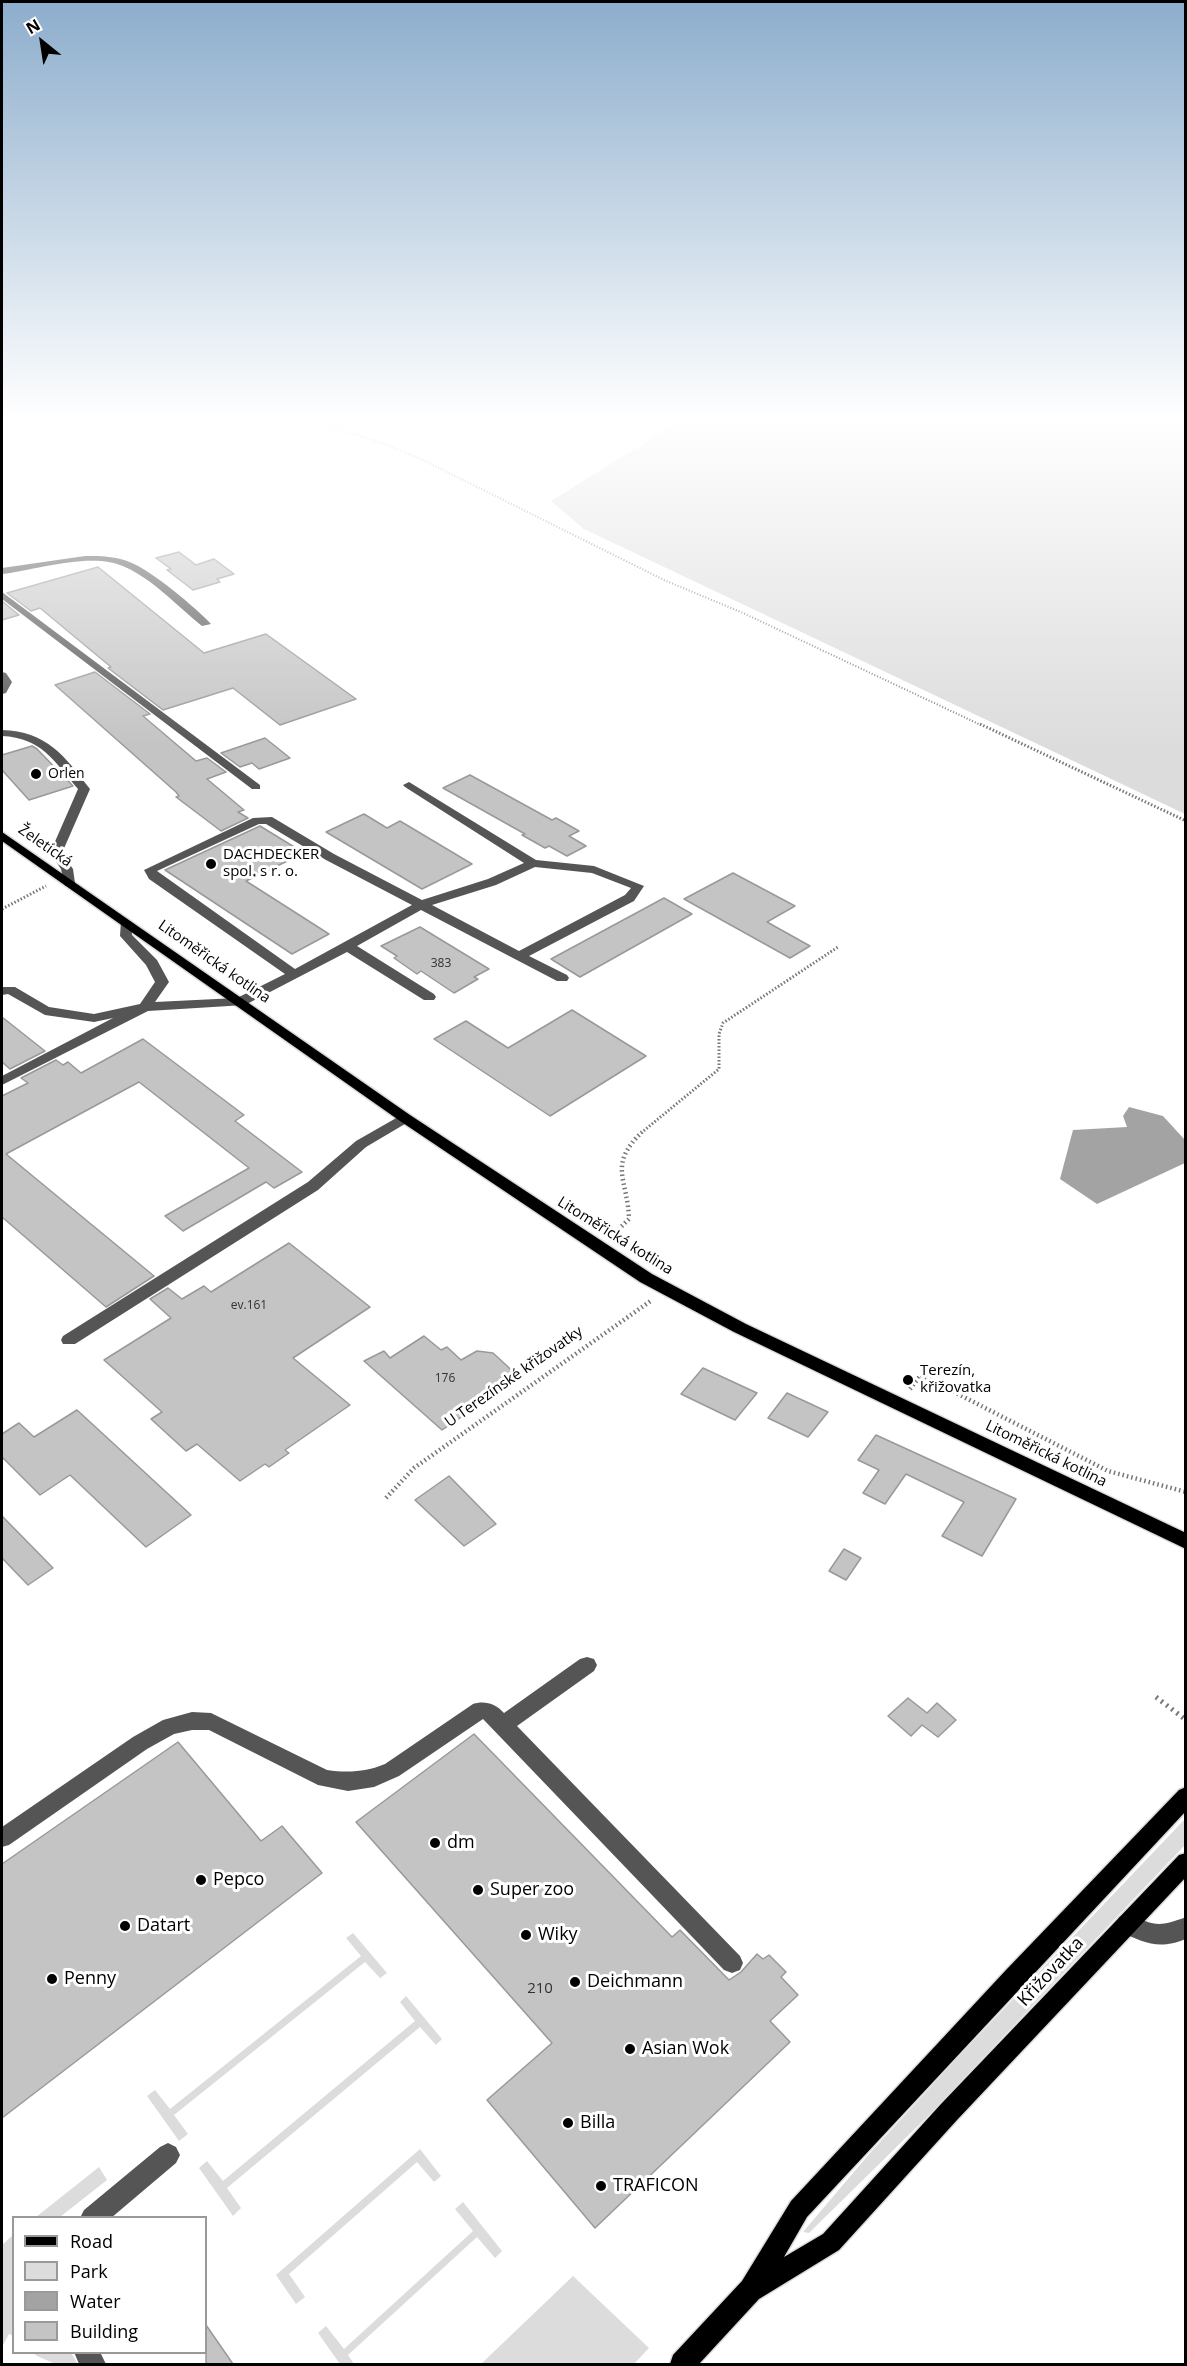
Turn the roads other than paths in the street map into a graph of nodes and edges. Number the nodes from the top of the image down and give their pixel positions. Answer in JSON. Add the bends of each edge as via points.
{"nodes":[{"id":1,"x":2,"y":572,"type":"edge"},
{"id":2,"x":2,"y":595,"type":"edge"},
{"id":3,"x":206,"y":624,"type":"dead end"},
{"id":4,"x":2,"y":675,"type":"edge"},
{"id":5,"x":2,"y":691,"type":"edge"},
{"id":6,"x":2,"y":733,"type":"edge"},
{"id":7,"x":408,"y":785,"type":"dead end"},
{"id":8,"x":256,"y":788,"type":"dead end"},
{"id":9,"x":2,"y":836,"type":"edge"},
{"id":10,"x":533,"y":863,"type":"junction"},
{"id":11,"x":66,"y":881,"type":"junction"},
{"id":12,"x":420,"y":905,"type":"junction"},
{"id":13,"x":126,"y":924,"type":"junction"},
{"id":14,"x":347,"y":946,"type":"junction"},
{"id":15,"x":521,"y":955,"type":"junction"},
{"id":16,"x":294,"y":974,"type":"junction"},
{"id":17,"x":562,"y":978,"type":"dead end"},
{"id":18,"x":2,"y":991,"type":"edge"},
{"id":19,"x":429,"y":997,"type":"dead end"},
{"id":20,"x":240,"y":1002,"type":"junction"},
{"id":21,"x":145,"y":1007,"type":"junction"},
{"id":22,"x":2,"y":1081,"type":"edge"},
{"id":23,"x":405,"y":1118,"type":"junction"},
{"id":24,"x":69,"y":1340,"type":"dead end"},
{"id":25,"x":1185,"y":1542,"type":"edge"},
{"id":26,"x":587,"y":1665,"type":"dead end"},
{"id":27,"x":504,"y":1724,"type":"junction"},
{"id":28,"x":1185,"y":1796,"type":"edge"},
{"id":29,"x":2,"y":1838,"type":"edge"},
{"id":30,"x":1185,"y":1862,"type":"edge"},
{"id":31,"x":1127,"y":1924,"type":"junction"},
{"id":32,"x":1185,"y":1927,"type":"edge"},
{"id":33,"x":732,"y":1963,"type":"dead end"},
{"id":34,"x":168,"y":2155,"type":"dead end"},
{"id":35,"x":93,"y":2216,"type":"edge"},
{"id":36,"x":751,"y":2290,"type":"junction"},
{"id":37,"x":682,"y":2364,"type":"edge"}],
"edges":[{"from":1,"to":3,"type":"lane","via":[[64,561],[100,559],[127,564]]},
{"from":2,"to":8,"type":"lane"},
{"from":4,"to":5,"type":"lane","via":[[7,682]]},
{"from":6,"to":11,"type":"lane","via":[[16,732],[42,741],[84,789],[56,853],[67,869]]},
{"from":7,"to":10,"type":"lane"},
{"from":9,"to":11,"type":"main road","name":"Želetická"},
{"from":10,"to":12,"type":"lane","via":[[492,882]]},
{"from":10,"to":15,"type":"lane","via":[[594,870],[638,886],[630,898]]},
{"from":11,"to":13,"type":"main road","name":"Litoměřická kotlina"},
{"from":12,"to":14,"type":"lane"},
{"from":12,"to":15,"type":"lane"},
{"from":12,"to":16,"type":"lane","via":[[265,819],[150,870],[153,876]]},
{"from":13,"to":20,"type":"main road","name":"Litoměřická kotlina"},
{"from":13,"to":21,"type":"lane","via":[[126,936],[152,963],[162,982]]},
{"from":14,"to":16,"type":"lane"},
{"from":14,"to":19,"type":"lane"},
{"from":15,"to":17,"type":"lane"},
{"from":16,"to":20,"type":"lane"},
{"from":18,"to":21,"type":"lane","via":[[10,990],[45,1011],[94,1018]]},
{"from":20,"to":21,"type":"lane"},
{"from":20,"to":23,"type":"main road","name":"Litoměřická kotlina"},
{"from":21,"to":22,"type":"lane"},
{"from":23,"to":24,"type":"lane","via":[[361,1144],[313,1186]]},
{"from":23,"to":25,"type":"main road","name":"Litoměřická kotlina","via":[[598,1249],[667,1290]]},
{"from":26,"to":27,"type":"lane"},
{"from":27,"to":29,"type":"lane","via":[[491,1712],[480,1710],[393,1770],[348,1782],[325,1779],[211,1722],[192,1721],[170,1726],[140,1743]]},
{"from":27,"to":33,"type":"lane"},
{"from":28,"to":36,"type":"main road","via":[[799,2209]]},
{"from":30,"to":31,"type":"main road","name":"Křižovatka"},
{"from":31,"to":32,"type":"lane","via":[[1171,1937]]},
{"from":31,"to":36,"type":"main road","name":"Křižovatka","via":[[831,2242]]},
{"from":34,"to":35,"type":"lane"},
{"from":36,"to":37,"type":"main road"}]}
